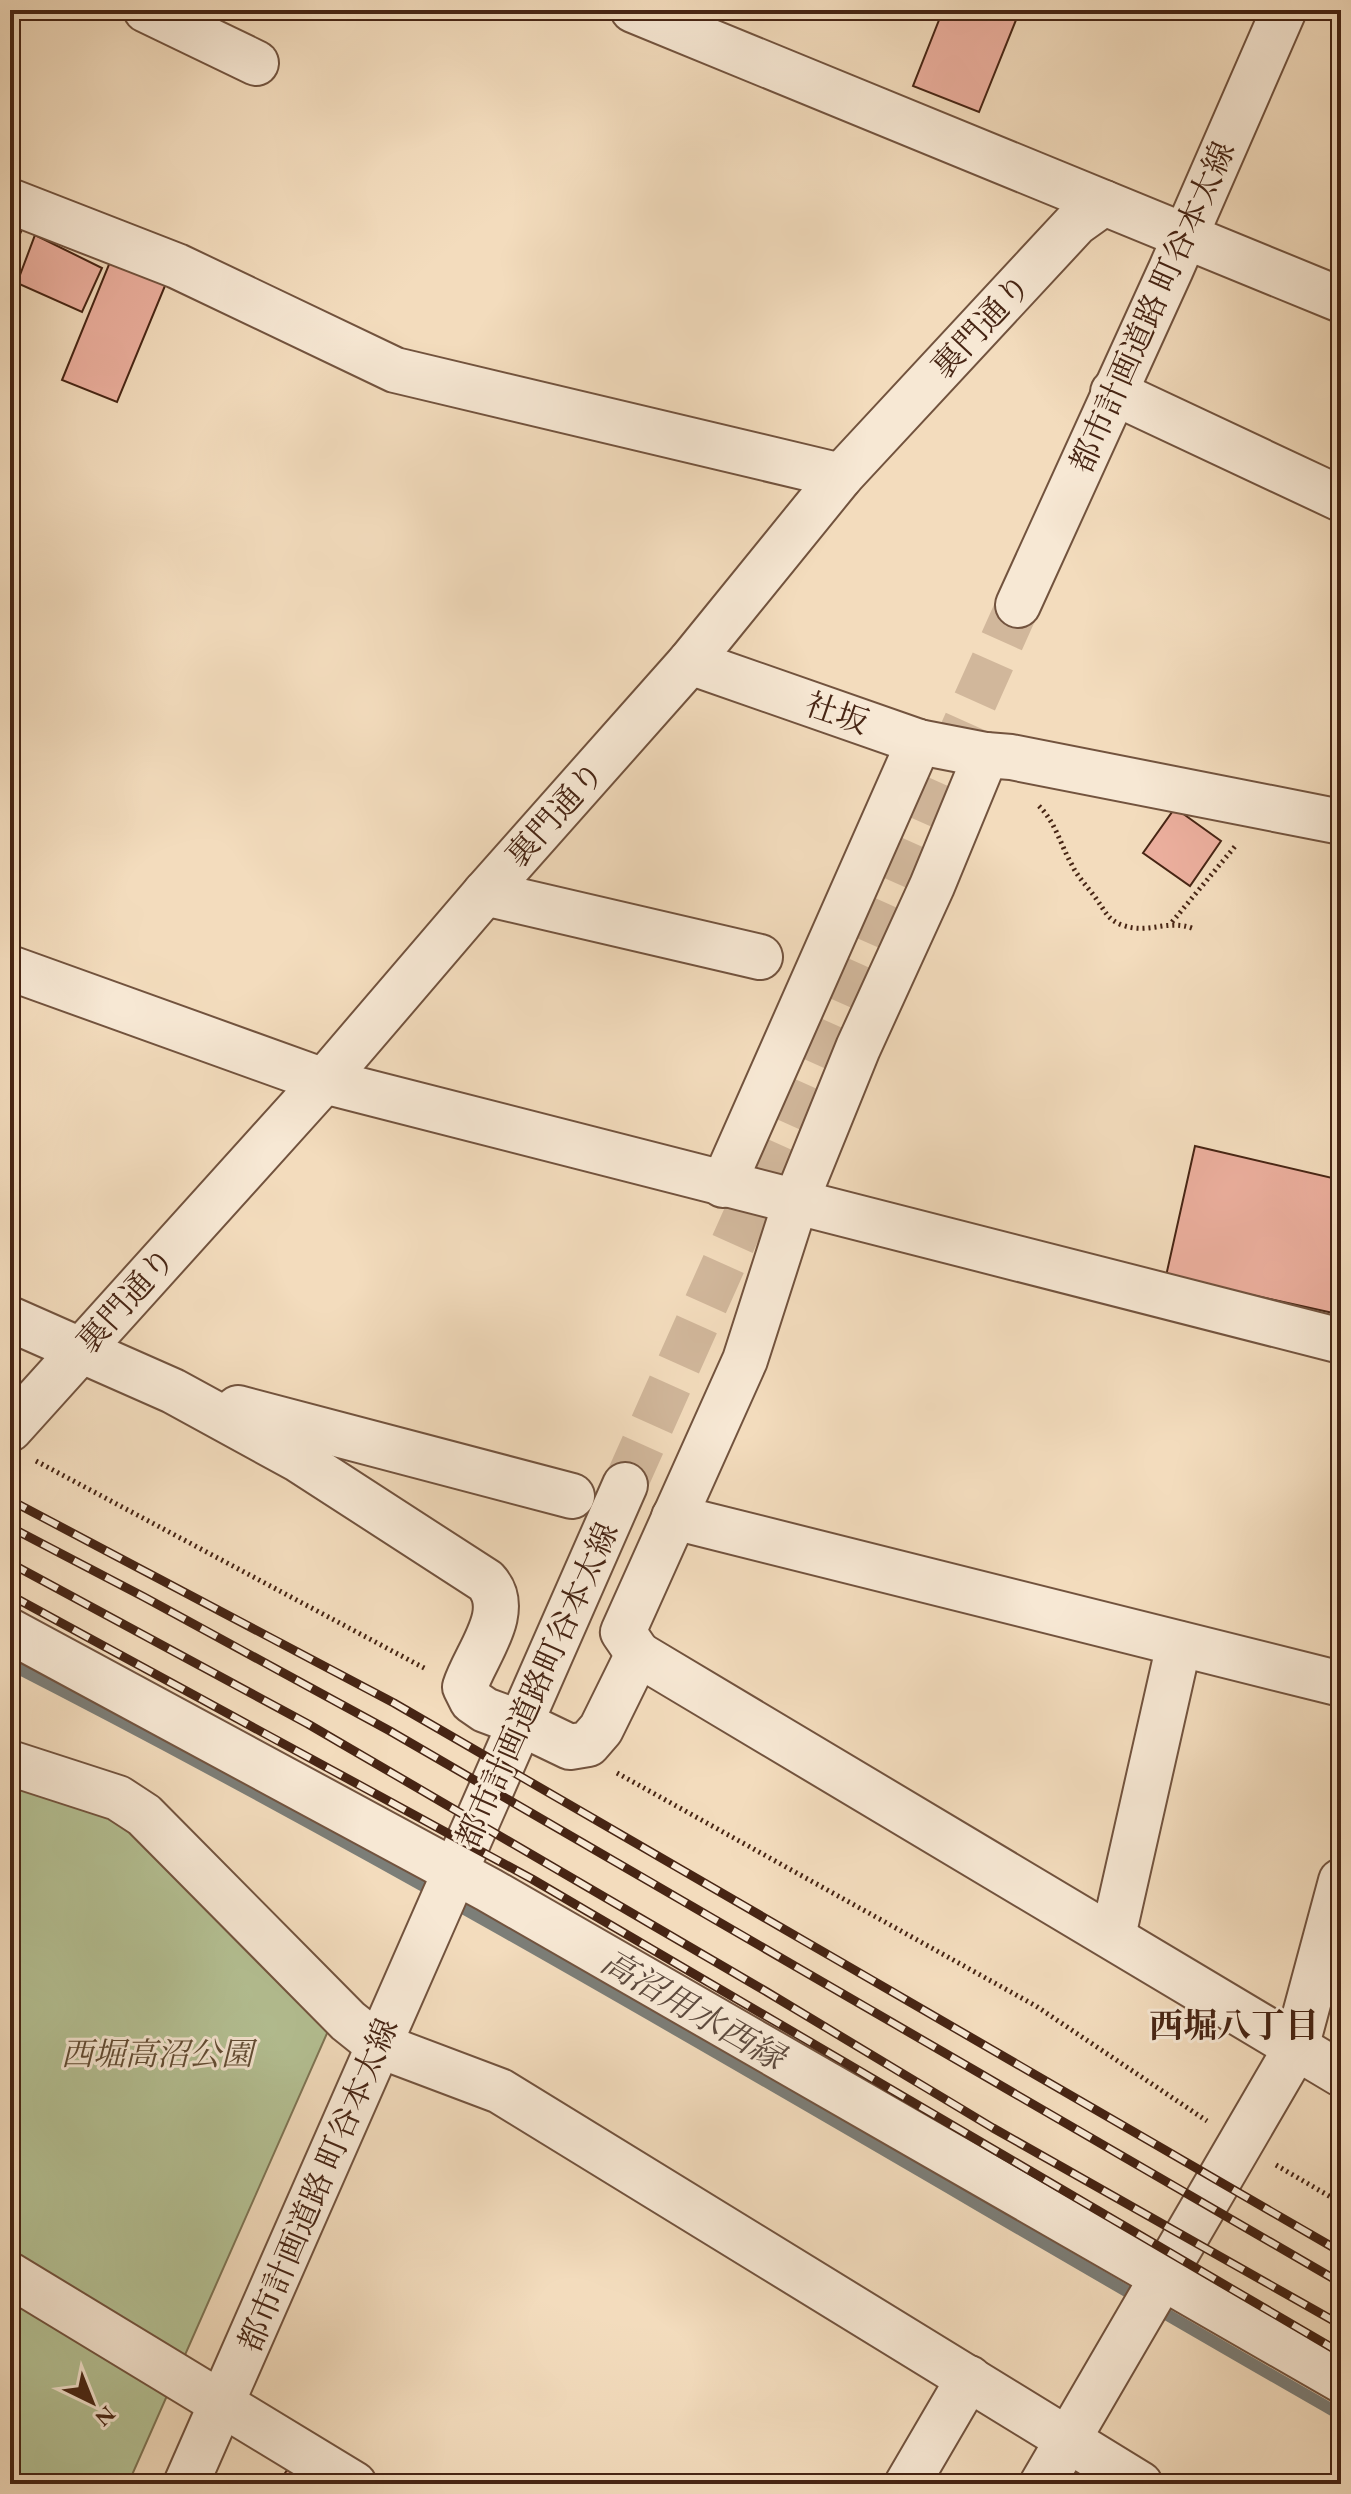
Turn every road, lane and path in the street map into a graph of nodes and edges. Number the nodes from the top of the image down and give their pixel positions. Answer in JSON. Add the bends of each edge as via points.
{"nodes":[{"id":1,"x":146,"y":10,"type":"edge"},
{"id":2,"x":633,"y":10,"type":"edge"},
{"id":3,"x":1284,"y":10,"type":"edge"},
{"id":4,"x":256,"y":63,"type":"dead end"},
{"id":5,"x":10,"y":201,"type":"edge"},
{"id":6,"x":1104,"y":203,"type":"junction"},
{"id":7,"x":1185,"y":237,"type":"junction"},
{"id":8,"x":1341,"y":300,"type":"edge"},
{"id":9,"x":1113,"y":392,"type":"junction"},
{"id":10,"x":841,"y":476,"type":"junction"},
{"id":11,"x":1341,"y":499,"type":"edge"},
{"id":12,"x":1018,"y":605,"type":"tunnel mouth"},
{"id":13,"x":690,"y":662,"type":"junction"},
{"id":14,"x":919,"y":742,"type":"junction"},
{"id":15,"x":986,"y":755,"type":"junction"},
{"id":16,"x":1037,"y":804,"type":"dead end"},
{"id":17,"x":1267,"y":807,"type":"junction"},
{"id":18,"x":1341,"y":822,"type":"edge"},
{"id":19,"x":485,"y":893,"type":"junction"},
{"id":20,"x":1171,"y":923,"type":"junction"},
{"id":21,"x":1194,"y":929,"type":"dead end"},
{"id":22,"x":760,"y":957,"type":"dead end"},
{"id":23,"x":10,"y":968,"type":"edge"},
{"id":24,"x":324,"y":1081,"type":"junction"},
{"id":25,"x":723,"y":1185,"type":"junction"},
{"id":26,"x":796,"y":1201,"type":"junction"},
{"id":27,"x":10,"y":1319,"type":"edge"},
{"id":28,"x":1341,"y":1341,"type":"edge"},
{"id":29,"x":80,"y":1352,"type":"junction"},
{"id":30,"x":173,"y":1391,"type":"junction"},
{"id":31,"x":17,"y":1442,"type":"edge"},
{"id":32,"x":625,"y":1485,"type":"tunnel mouth"},
{"id":33,"x":572,"y":1496,"type":"dead end"},
{"id":34,"x":674,"y":1517,"type":"junction"},
{"id":35,"x":10,"y":1631,"type":"edge"},
{"id":36,"x":1179,"y":1644,"type":"junction"},
{"id":37,"x":638,"y":1654,"type":"junction"},
{"id":38,"x":1341,"y":1684,"type":"edge"},
{"id":39,"x":465,"y":1687,"type":"junction"},
{"id":40,"x":520,"y":1723,"type":"junction"},
{"id":41,"x":575,"y":1746,"type":"junction"},
{"id":42,"x":10,"y":1763,"type":"edge"},
{"id":43,"x":1341,"y":1881,"type":"edge"},
{"id":44,"x":447,"y":1889,"type":"junction"},
{"id":45,"x":1113,"y":1936,"type":"junction"},
{"id":46,"x":378,"y":2045,"type":"junction"},
{"id":47,"x":1296,"y":2048,"type":"junction"},
{"id":48,"x":1341,"y":2074,"type":"edge"},
{"id":49,"x":1241,"y":2144,"type":"junction"},
{"id":50,"x":1341,"y":2203,"type":"edge"},
{"id":51,"x":10,"y":2275,"type":"edge"},
{"id":52,"x":1152,"y":2295,"type":"junction"},
{"id":53,"x":969,"y":2378,"type":"junction"},
{"id":54,"x":1341,"y":2380,"type":"edge"},
{"id":55,"x":222,"y":2405,"type":"junction"},
{"id":56,"x":1068,"y":2440,"type":"junction"},
{"id":57,"x":186,"y":2484,"type":"edge"},
{"id":58,"x":354,"y":2484,"type":"edge"},
{"id":59,"x":907,"y":2484,"type":"edge"},
{"id":60,"x":1042,"y":2484,"type":"edge"},
{"id":61,"x":1140,"y":2484,"type":"edge"}],
"edges":[{"from":1,"to":4,"type":"street"},
{"from":2,"to":6,"type":"street"},
{"from":3,"to":7,"type":"street","name":"都市計画道路 町谷本太線"},
{"from":5,"to":10,"type":"street","via":[[177,266],[395,370]]},
{"from":6,"to":7,"type":"street"},
{"from":6,"to":10,"type":"street","name":"裏門通り","via":[[1076,223]]},
{"from":7,"to":8,"type":"street"},
{"from":7,"to":9,"type":"street","name":"都市計画道路 町谷本太線"},
{"from":9,"to":11,"type":"street"},
{"from":9,"to":12,"type":"street","name":"都市計画道路 町谷本太線"},
{"from":10,"to":13,"type":"street","name":"裏門通り"},
{"from":13,"to":14,"type":"street","name":"社坂"},
{"from":13,"to":19,"type":"street","name":"裏門通り"},
{"from":14,"to":15,"type":"street","name":"社坂"},
{"from":14,"to":25,"type":"street"},
{"from":15,"to":17,"type":"street","name":"社坂"},
{"from":15,"to":26,"type":"street"},
{"from":16,"to":20,"type":"path","via":[[1105,915],[1135,928]]},
{"from":17,"to":18,"type":"street","name":"社坂"},
{"from":17,"to":20,"type":"path"},
{"from":19,"to":22,"type":"street"},
{"from":19,"to":24,"type":"street","name":"裏門通り"},
{"from":20,"to":21,"type":"path"},
{"from":23,"to":24,"type":"street"},
{"from":24,"to":25,"type":"street"},
{"from":24,"to":29,"type":"street","name":"裏門通り"},
{"from":25,"to":26,"type":"street"},
{"from":26,"to":28,"type":"street"},
{"from":26,"to":34,"type":"street","via":[[745,1360]]},
{"from":27,"to":29,"type":"street"},
{"from":29,"to":30,"type":"street"},
{"from":29,"to":31,"type":"street","name":"裏門通り"},
{"from":30,"to":33,"type":"street"},
{"from":30,"to":39,"type":"street","via":[[299,1460],[494,1589],[496,1617]]},
{"from":31,"to":39,"type":"path"},
{"from":32,"to":40,"type":"street","name":"都市計画道路町谷本太線"},
{"from":34,"to":36,"type":"street"},
{"from":34,"to":37,"type":"street","via":[[623,1632]]},
{"from":35,"to":44,"type":"street"},
{"from":36,"to":38,"type":"street"},
{"from":36,"to":45,"type":"street"},
{"from":37,"to":41,"type":"street","via":[[601,1729],[588,1744]]},
{"from":37,"to":45,"type":"street"},
{"from":39,"to":40,"type":"street","via":[[485,1710]]},
{"from":40,"to":41,"type":"street"},
{"from":40,"to":44,"type":"street","name":"都市計画道路町谷本太線"},
{"from":41,"to":49,"type":"path","via":[[1036,2006]]},
{"from":42,"to":46,"type":"street","via":[[118,1798],[144,1815]]},
{"from":43,"to":47,"type":"street"},
{"from":44,"to":46,"type":"street","name":"都市計画道路 町谷本太線"},
{"from":44,"to":52,"type":"street","via":[[489,1890]]},
{"from":45,"to":47,"type":"street"},
{"from":46,"to":53,"type":"street","via":[[500,2091]]},
{"from":46,"to":55,"type":"street","name":"都市計画道路 町谷本太線"},
{"from":47,"to":48,"type":"street"},
{"from":47,"to":49,"type":"street"},
{"from":49,"to":50,"type":"path"},
{"from":49,"to":52,"type":"street"},
{"from":51,"to":55,"type":"street"},
{"from":52,"to":54,"type":"street"},
{"from":52,"to":56,"type":"street"},
{"from":53,"to":56,"type":"street"},
{"from":53,"to":59,"type":"street"},
{"from":55,"to":57,"type":"street","name":"都市計画道路 町谷本太線"},
{"from":55,"to":58,"type":"street"},
{"from":56,"to":60,"type":"street"},
{"from":56,"to":61,"type":"street"}]}
